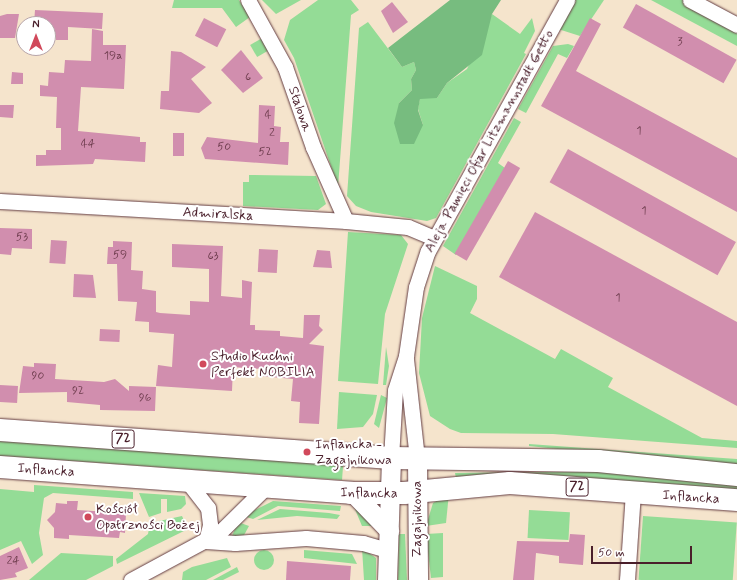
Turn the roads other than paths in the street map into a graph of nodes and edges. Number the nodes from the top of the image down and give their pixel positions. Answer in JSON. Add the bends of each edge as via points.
{"nodes":[{"id":1,"x":248,"y":0,"type":"edge"},
{"id":2,"x":567,"y":0,"type":"edge"},
{"id":3,"x":690,"y":0,"type":"edge"},
{"id":4,"x":737,"y":25,"type":"edge"},
{"id":5,"x":0,"y":202,"type":"edge"},
{"id":6,"x":346,"y":221,"type":"junction"},
{"id":7,"x":434,"y":238,"type":"junction"},
{"id":8,"x":406,"y":356,"type":"junction"},
{"id":9,"x":0,"y":430,"type":"edge"},
{"id":10,"x":391,"y":458,"type":"junction"},
{"id":11,"x":417,"y":459,"type":"junction"},
{"id":12,"x":0,"y":467,"type":"edge"},
{"id":13,"x":737,"y":475,"type":"edge"},
{"id":14,"x":187,"y":481,"type":"junction"},
{"id":15,"x":266,"y":487,"type":"junction"},
{"id":16,"x":417,"y":492,"type":"junction"},
{"id":17,"x":633,"y":492,"type":"junction"},
{"id":18,"x":353,"y":493,"type":"junction"},
{"id":19,"x":390,"y":494,"type":"junction"},
{"id":20,"x":737,"y":500,"type":"edge"},
{"id":21,"x":389,"y":530,"type":"junction"},
{"id":22,"x":206,"y":541,"type":"junction"},
{"id":23,"x":388,"y":550,"type":"junction"},
{"id":24,"x":131,"y":580,"type":"edge"},
{"id":25,"x":387,"y":580,"type":"edge"},
{"id":26,"x":418,"y":580,"type":"edge"},
{"id":27,"x":627,"y":580,"type":"edge"}],
"edges":[{"from":1,"to":6,"type":"street","name":"Stalowa","via":[[285,67],[313,147]]},
{"from":2,"to":7,"type":"street","name":"Aleja Pamięci Ofiar Litzmannstadt Getto"},
{"from":3,"to":4,"type":"street"},
{"from":5,"to":6,"type":"street","name":"Admiralska"},
{"from":6,"to":7,"type":"street","name":"Admiralska","via":[[408,227]]},
{"from":7,"to":8,"type":"street","name":"Aleja Pamięci Ofiar Litzmannstadt Getto","via":[[415,294]]},
{"from":8,"to":10,"type":"street","name":"Aleja Pamięci Ofiar Litzmannstadt Getto","via":[[395,390]]},
{"from":8,"to":11,"type":"street","name":"Aleja Pamięci Ofiar Litzmannstadt Getto"},
{"from":9,"to":10,"type":"main road","name":"Inflancka","number":"72"},
{"from":10,"to":11,"type":"main road","name":"Inflancka","number":"72"},
{"from":10,"to":19,"type":"street","name":"Zagajnikowa"},
{"from":11,"to":13,"type":"main road","name":"Inflancka","number":"72","via":[[586,460]]},
{"from":11,"to":16,"type":"street","name":"Zagajnikowa"},
{"from":12,"to":14,"type":"main road","name":"Inflancka","number":"72"},
{"from":14,"to":15,"type":"main road","name":"Inflancka","number":"72"},
{"from":14,"to":22,"type":"street","via":[[208,508],[210,525]]},
{"from":15,"to":18,"type":"main road","name":"Inflancka","number":"72"},
{"from":15,"to":22,"type":"street","via":[[226,527]]},
{"from":16,"to":17,"type":"main road","name":"Inflancka","number":"72","via":[[510,483]]},
{"from":16,"to":19,"type":"main road","name":"Inflancka","number":"72"},
{"from":16,"to":26,"type":"street","name":"Zagajnikowa"},
{"from":17,"to":20,"type":"main road","name":"Inflancka","number":"72"},
{"from":17,"to":27,"type":"street"},
{"from":18,"to":19,"type":"main road","name":"Inflancka","number":"72"},
{"from":18,"to":21,"type":"street"},
{"from":19,"to":21,"type":"street","name":"Zagajnikowa"},
{"from":21,"to":23,"type":"street","name":"Zagajnikowa"},
{"from":22,"to":23,"type":"street","via":[[235,543],[306,538],[363,543]]},
{"from":22,"to":24,"type":"street"},
{"from":23,"to":25,"type":"street","name":"Zagajnikowa"}]}
